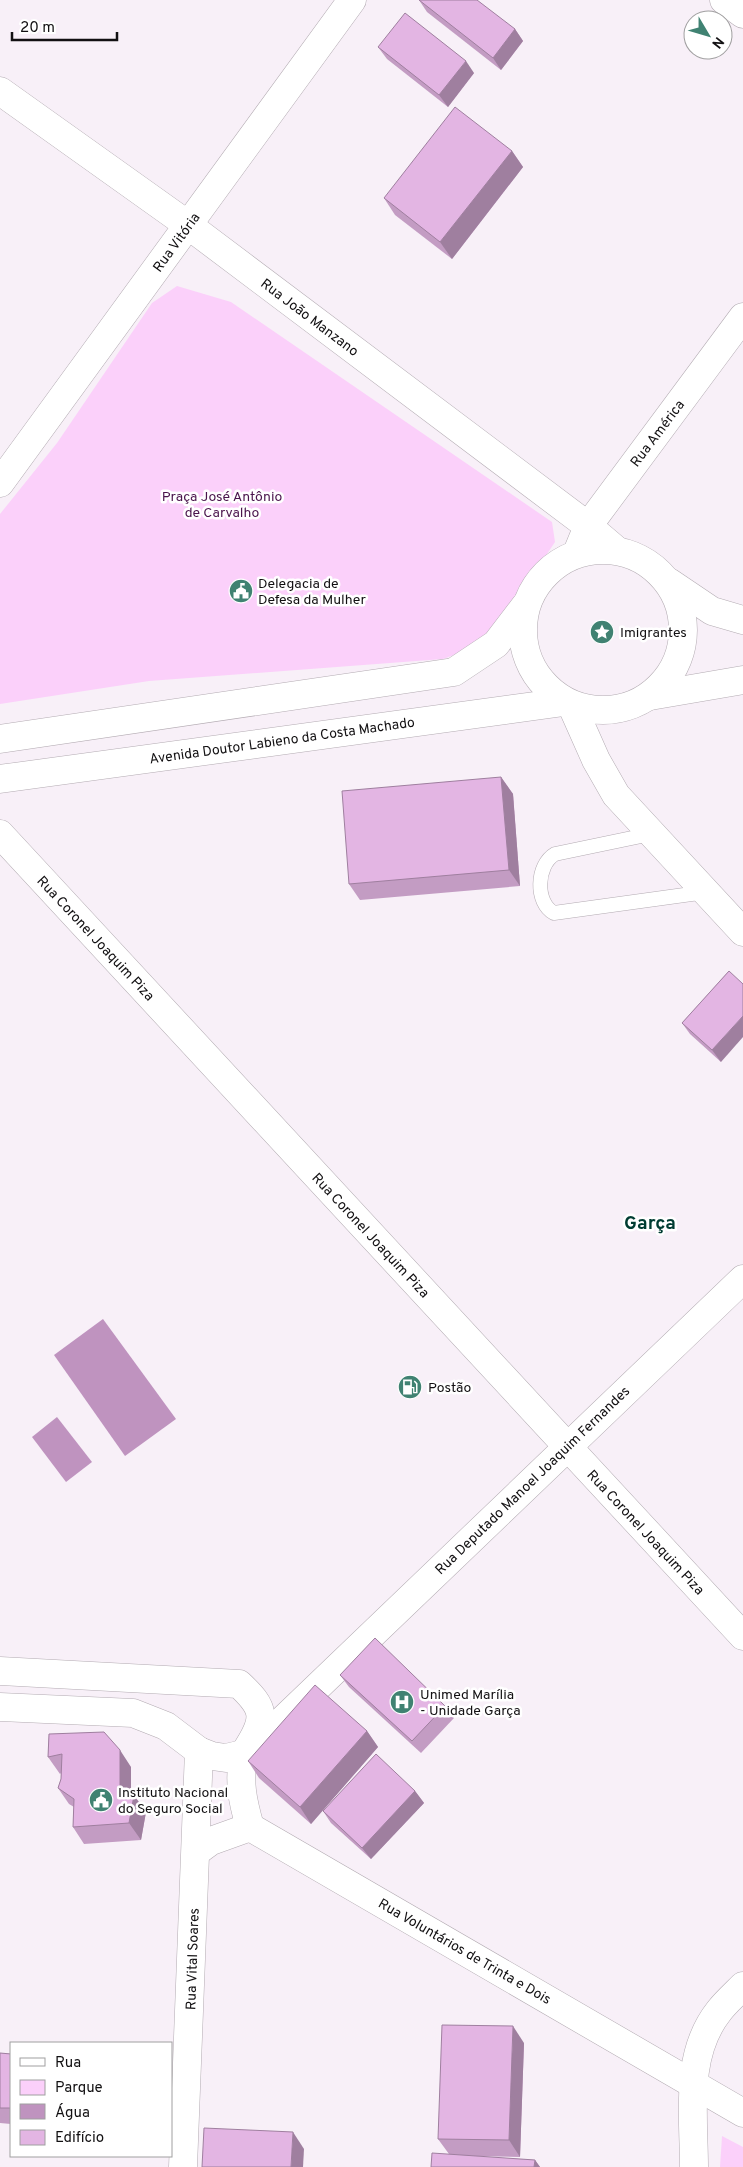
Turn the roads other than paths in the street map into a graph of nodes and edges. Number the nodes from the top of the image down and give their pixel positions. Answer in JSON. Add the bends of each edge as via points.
{"nodes":[{"id":1,"x":352,"y":0,"type":"edge"},
{"id":2,"x":724,"y":0,"type":"edge"},
{"id":3,"x":743,"y":14,"type":"edge"},
{"id":4,"x":0,"y":91,"type":"edge"},
{"id":5,"x":188,"y":225,"type":"junction"},
{"id":6,"x":743,"y":317,"type":"edge"},
{"id":7,"x":0,"y":482,"type":"edge"},
{"id":8,"x":588,"y":526,"type":"junction"},
{"id":9,"x":615,"y":549,"type":"junction"},
{"id":10,"x":577,"y":553,"type":"junction"},
{"id":11,"x":668,"y":582,"type":"junction"},
{"id":12,"x":525,"y":606,"type":"junction"},
{"id":13,"x":743,"y":620,"type":"edge"},
{"id":14,"x":743,"y":680,"type":"edge"},
{"id":15,"x":650,"y":696,"type":"junction"},
{"id":16,"x":568,"y":704,"type":"junction"},
{"id":17,"x":0,"y":739,"type":"edge"},
{"id":18,"x":0,"y":779,"type":"edge"},
{"id":19,"x":0,"y":834,"type":"edge"},
{"id":20,"x":651,"y":834,"type":"junction"},
{"id":21,"x":706,"y":892,"type":"junction"},
{"id":22,"x":743,"y":932,"type":"edge"},
{"id":23,"x":743,"y":1279,"type":"edge"},
{"id":24,"x":567,"y":1447,"type":"junction"},
{"id":25,"x":743,"y":1636,"type":"edge"},
{"id":26,"x":0,"y":1671,"type":"edge"},
{"id":27,"x":0,"y":1707,"type":"edge"},
{"id":28,"x":199,"y":1751,"type":"junction"},
{"id":29,"x":243,"y":1754,"type":"junction"},
{"id":30,"x":250,"y":1827,"type":"junction"},
{"id":31,"x":196,"y":1852,"type":"junction"},
{"id":32,"x":743,"y":1986,"type":"edge"},
{"id":33,"x":693,"y":2083,"type":"junction"},
{"id":34,"x":743,"y":2113,"type":"edge"},
{"id":35,"x":184,"y":2167,"type":"edge"},
{"id":36,"x":694,"y":2167,"type":"edge"}],
"edges":[{"from":1,"to":5,"type":"main road","name":"Rua Vitória"},
{"from":2,"to":3,"type":"main road"},
{"from":4,"to":5,"type":"main road","name":"Rua João Manzano"},
{"from":5,"to":7,"type":"main road","name":"Rua Vitória"},
{"from":5,"to":8,"type":"main road","name":"Rua João Manzano"},
{"from":6,"to":8,"type":"main road","name":"Rua América"},
{"from":8,"to":9,"type":"main road","name":"Rua João Manzano"},
{"from":8,"to":10,"type":"main road","name":"Rua América"},
{"from":9,"to":10,"type":"main road"},
{"from":9,"to":11,"type":"main road","via":[[643,560]]},
{"from":10,"to":12,"type":"main road","via":[[554,565],[536,583]]},
{"from":11,"to":13,"type":"main road","via":[[712,611]]},
{"from":11,"to":15,"type":"main road","via":[[680,605],[684,630],[680,655],[668,677]]},
{"from":12,"to":16,"type":"main road","via":[[522,634],[527,661],[542,684]]},
{"from":12,"to":17,"type":"main road","via":[[496,644],[454,672]]},
{"from":14,"to":15,"type":"main road"},
{"from":15,"to":16,"type":"main road","via":[[635,704],[604,711]]},
{"from":16,"to":18,"type":"main road","name":"Avenida Doutor Labieno da Costa Machado"},
{"from":16,"to":20,"type":"main road","via":[[616,795]]},
{"from":19,"to":24,"type":"main road","name":"Rua Coronel Joaquim Piza"},
{"from":20,"to":21,"type":"main road"},
{"from":20,"to":21,"type":"lane","via":[[546,858],[541,869],[542,901],[546,909],[554,913]]},
{"from":21,"to":22,"type":"main road"},
{"from":23,"to":24,"type":"main road","name":"Rua Deputado Manoel Joaquim Fernandes"},
{"from":24,"to":25,"type":"main road","name":"Rua Coronel Joaquim Piza"},
{"from":24,"to":29,"type":"main road","name":"Rua Deputado Manoel Joaquim Fernandes","via":[[264,1738]]},
{"from":26,"to":29,"type":"main road","via":[[239,1684],[256,1700],[260,1720],[258,1730]]},
{"from":27,"to":28,"type":"main road","via":[[133,1713],[166,1726]]},
{"from":28,"to":29,"type":"main road","via":[[226,1758]]},
{"from":28,"to":31,"type":"main road","name":"Rua Vital Soares"},
{"from":29,"to":30,"type":"main road","via":[[242,1800]]},
{"from":30,"to":31,"type":"main road","via":[[211,1841]]},
{"from":30,"to":33,"type":"main road","name":"Rua Voluntários de Trinta e Dois"},
{"from":31,"to":35,"type":"main road","name":"Rua Vital Soares"},
{"from":32,"to":33,"type":"main road","via":[[718,2011],[703,2039],[695,2062]]},
{"from":33,"to":34,"type":"main road","name":"Rua Voluntários de Trinta e Dois"},
{"from":33,"to":36,"type":"main road"}]}
